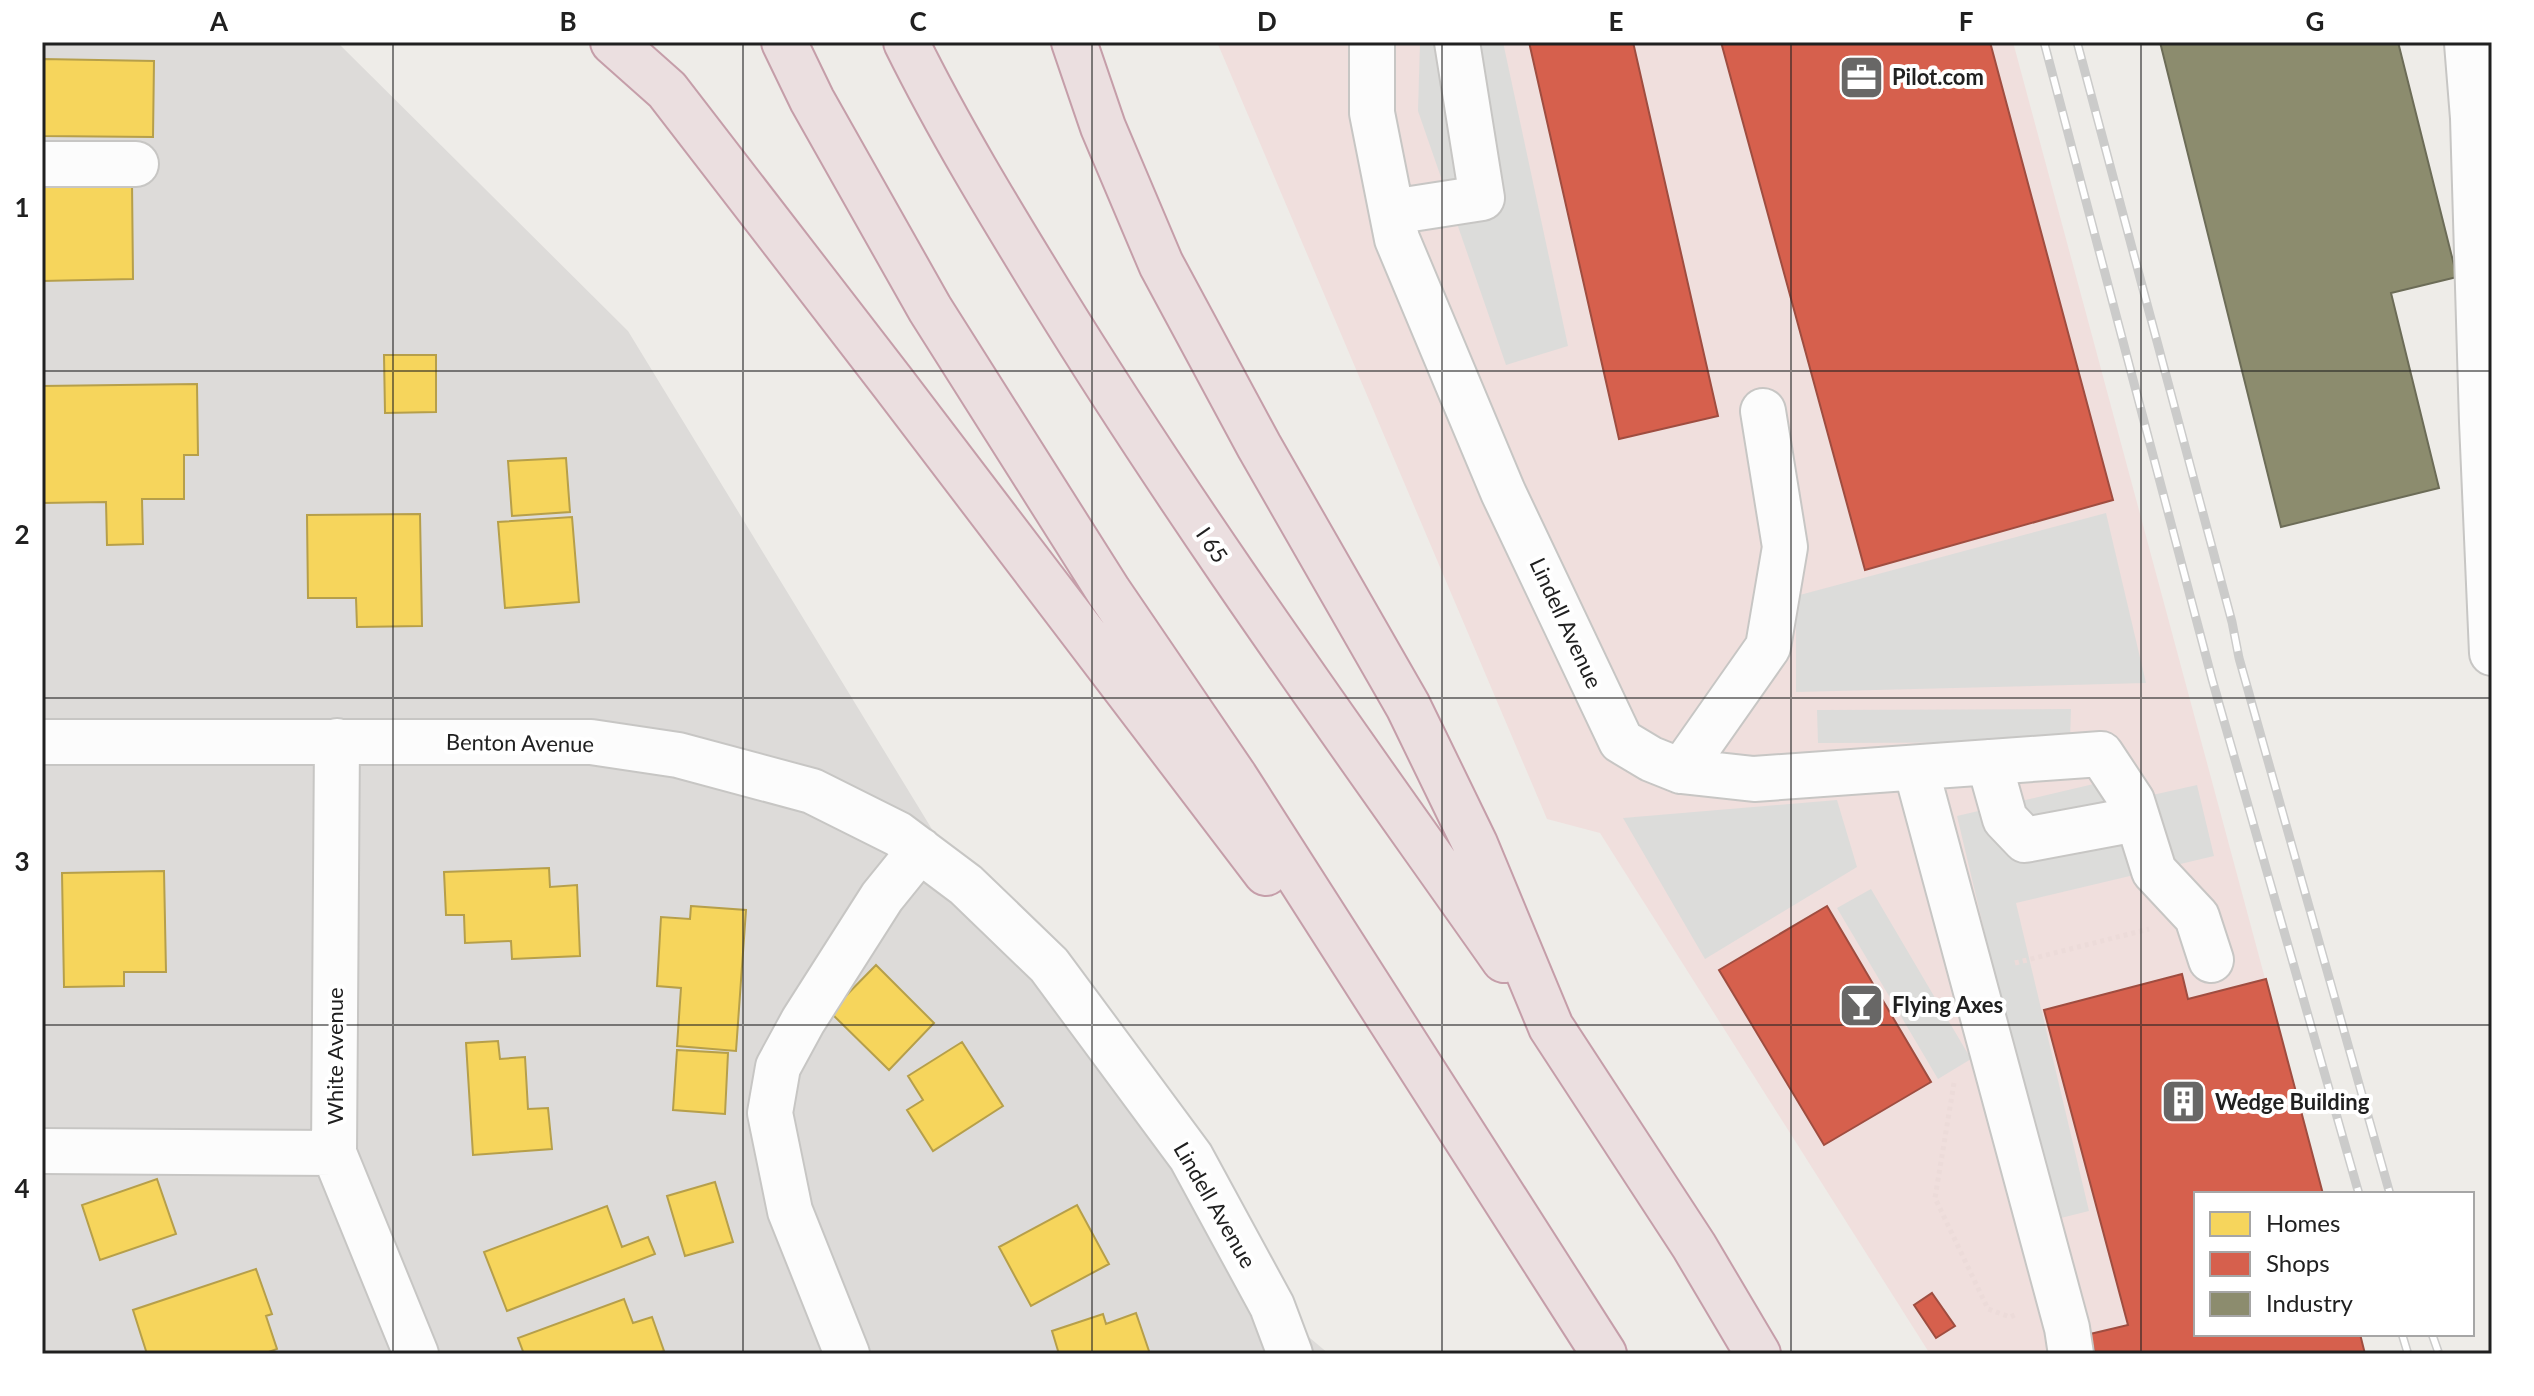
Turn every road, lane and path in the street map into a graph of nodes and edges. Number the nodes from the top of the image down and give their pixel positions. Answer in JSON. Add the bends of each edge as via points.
{"nodes":[{"id":1,"x":613,"y":42,"type":"edge"},
{"id":2,"x":784,"y":42,"type":"edge"},
{"id":3,"x":906,"y":42,"type":"edge"},
{"id":4,"x":1074,"y":42,"type":"edge"},
{"id":5,"x":1372,"y":42,"type":"edge"},
{"id":6,"x":1457,"y":42,"type":"edge"},
{"id":7,"x":2467,"y":43,"type":"edge"},
{"id":8,"x":42,"y":164,"type":"edge"},
{"id":9,"x":136,"y":164,"type":"dead end"},
{"id":10,"x":1392,"y":212,"type":"junction"},
{"id":11,"x":1763,"y":411,"type":"dead end"},
{"id":12,"x":2492,"y":653,"type":"edge"},
{"id":13,"x":337,"y":741,"type":"junction"},
{"id":14,"x":42,"y":742,"type":"edge"},
{"id":15,"x":1989,"y":762,"type":"junction"},
{"id":16,"x":1916,"y":769,"type":"junction"},
{"id":17,"x":1681,"y":771,"type":"junction"},
{"id":18,"x":2137,"y":819,"type":"junction"},
{"id":19,"x":920,"y":850,"type":"junction"},
{"id":20,"x":966,"y":885,"type":"joint"},
{"id":21,"x":2197,"y":917,"type":"junction"},
{"id":22,"x":2211,"y":960,"type":"dead end"},
{"id":23,"x":1971,"y":974,"type":"junction"},
{"id":24,"x":1551,"y":1027,"type":"junction"},
{"id":25,"x":1995,"y":1060,"type":"junction"},
{"id":26,"x":1449,"y":1115,"type":"junction"},
{"id":27,"x":42,"y":1151,"type":"edge"},
{"id":28,"x":334,"y":1153,"type":"junction"},
{"id":29,"x":2058,"y":1295,"type":"junction"},
{"id":30,"x":416,"y":1354,"type":"edge"},
{"id":31,"x":847,"y":1354,"type":"edge"},
{"id":32,"x":1290,"y":1354,"type":"edge"},
{"id":33,"x":1604,"y":1354,"type":"edge"},
{"id":34,"x":1758,"y":1354,"type":"edge"},
{"id":35,"x":2071,"y":1354,"type":"edge"}],
"edges":[{"from":1,"to":26,"type":"highway","via":[[667,90]]},
{"from":2,"to":26,"type":"highway","via":[[930,309]]},
{"from":3,"to":24,"type":"highway","name":"I 65","number":"I 65","via":[[964,151],[1115,400],[1222,561]]},
{"from":4,"to":24,"type":"highway","via":[[1103,127],[1161,264],[1408,706],[1475,844]]},
{"from":5,"to":10,"type":"street","name":"Lindell Avenue","via":[[1372,113]]},
{"from":6,"to":10,"type":"street","via":[[1482,198]]},
{"from":7,"to":12,"type":"street"},
{"from":8,"to":9,"type":"street"},
{"from":10,"to":17,"type":"street","name":"Lindell Avenue","via":[[1397,239],[1503,492],[1621,741]]},
{"from":11,"to":17,"type":"street","via":[[1785,547],[1768,647]]},
{"from":13,"to":14,"type":"street","name":"Benton Avenue"},
{"from":13,"to":19,"type":"street","name":"Benton Avenue","via":[[591,742],[678,755],[812,791]]},
{"from":13,"to":28,"type":"street","name":"White Avenue"},
{"from":15,"to":16,"type":"street","name":"Lindell Avenue"},
{"from":15,"to":18,"type":"street","name":"Lindell Avenue","via":[[2101,754],[2132,801]]},
{"from":15,"to":18,"type":"street","via":[[2005,819],[2025,840]]},
{"from":16,"to":17,"type":"street","name":"Lindell Avenue","via":[[1754,779]]},
{"from":16,"to":23,"type":"street"},
{"from":18,"to":21,"type":"street","via":[[2154,871]]},
{"from":19,"to":20,"type":"street","name":"Benton Avenue"},
{"from":19,"to":31,"type":"street","via":[[882,897],[803,1021],[778,1067],[770,1113],[790,1211]]},
{"from":20,"to":32,"type":"street","name":"Lindell Avenue","via":[[1049,965],[1191,1157],[1272,1306]]},
{"from":21,"to":22,"type":"street"},
{"from":21,"to":23,"type":"path"},
{"from":23,"to":25,"type":"street"},
{"from":24,"to":34,"type":"highway","number":"I 65"},
{"from":25,"to":29,"type":"street"},
{"from":25,"to":29,"type":"path","via":[[1955,1077],[1935,1198],[1988,1309],[2010,1317]]},
{"from":26,"to":33,"type":"highway"},
{"from":27,"to":28,"type":"street"},
{"from":28,"to":30,"type":"street","name":"White Avenue"},
{"from":29,"to":35,"type":"street"}]}
